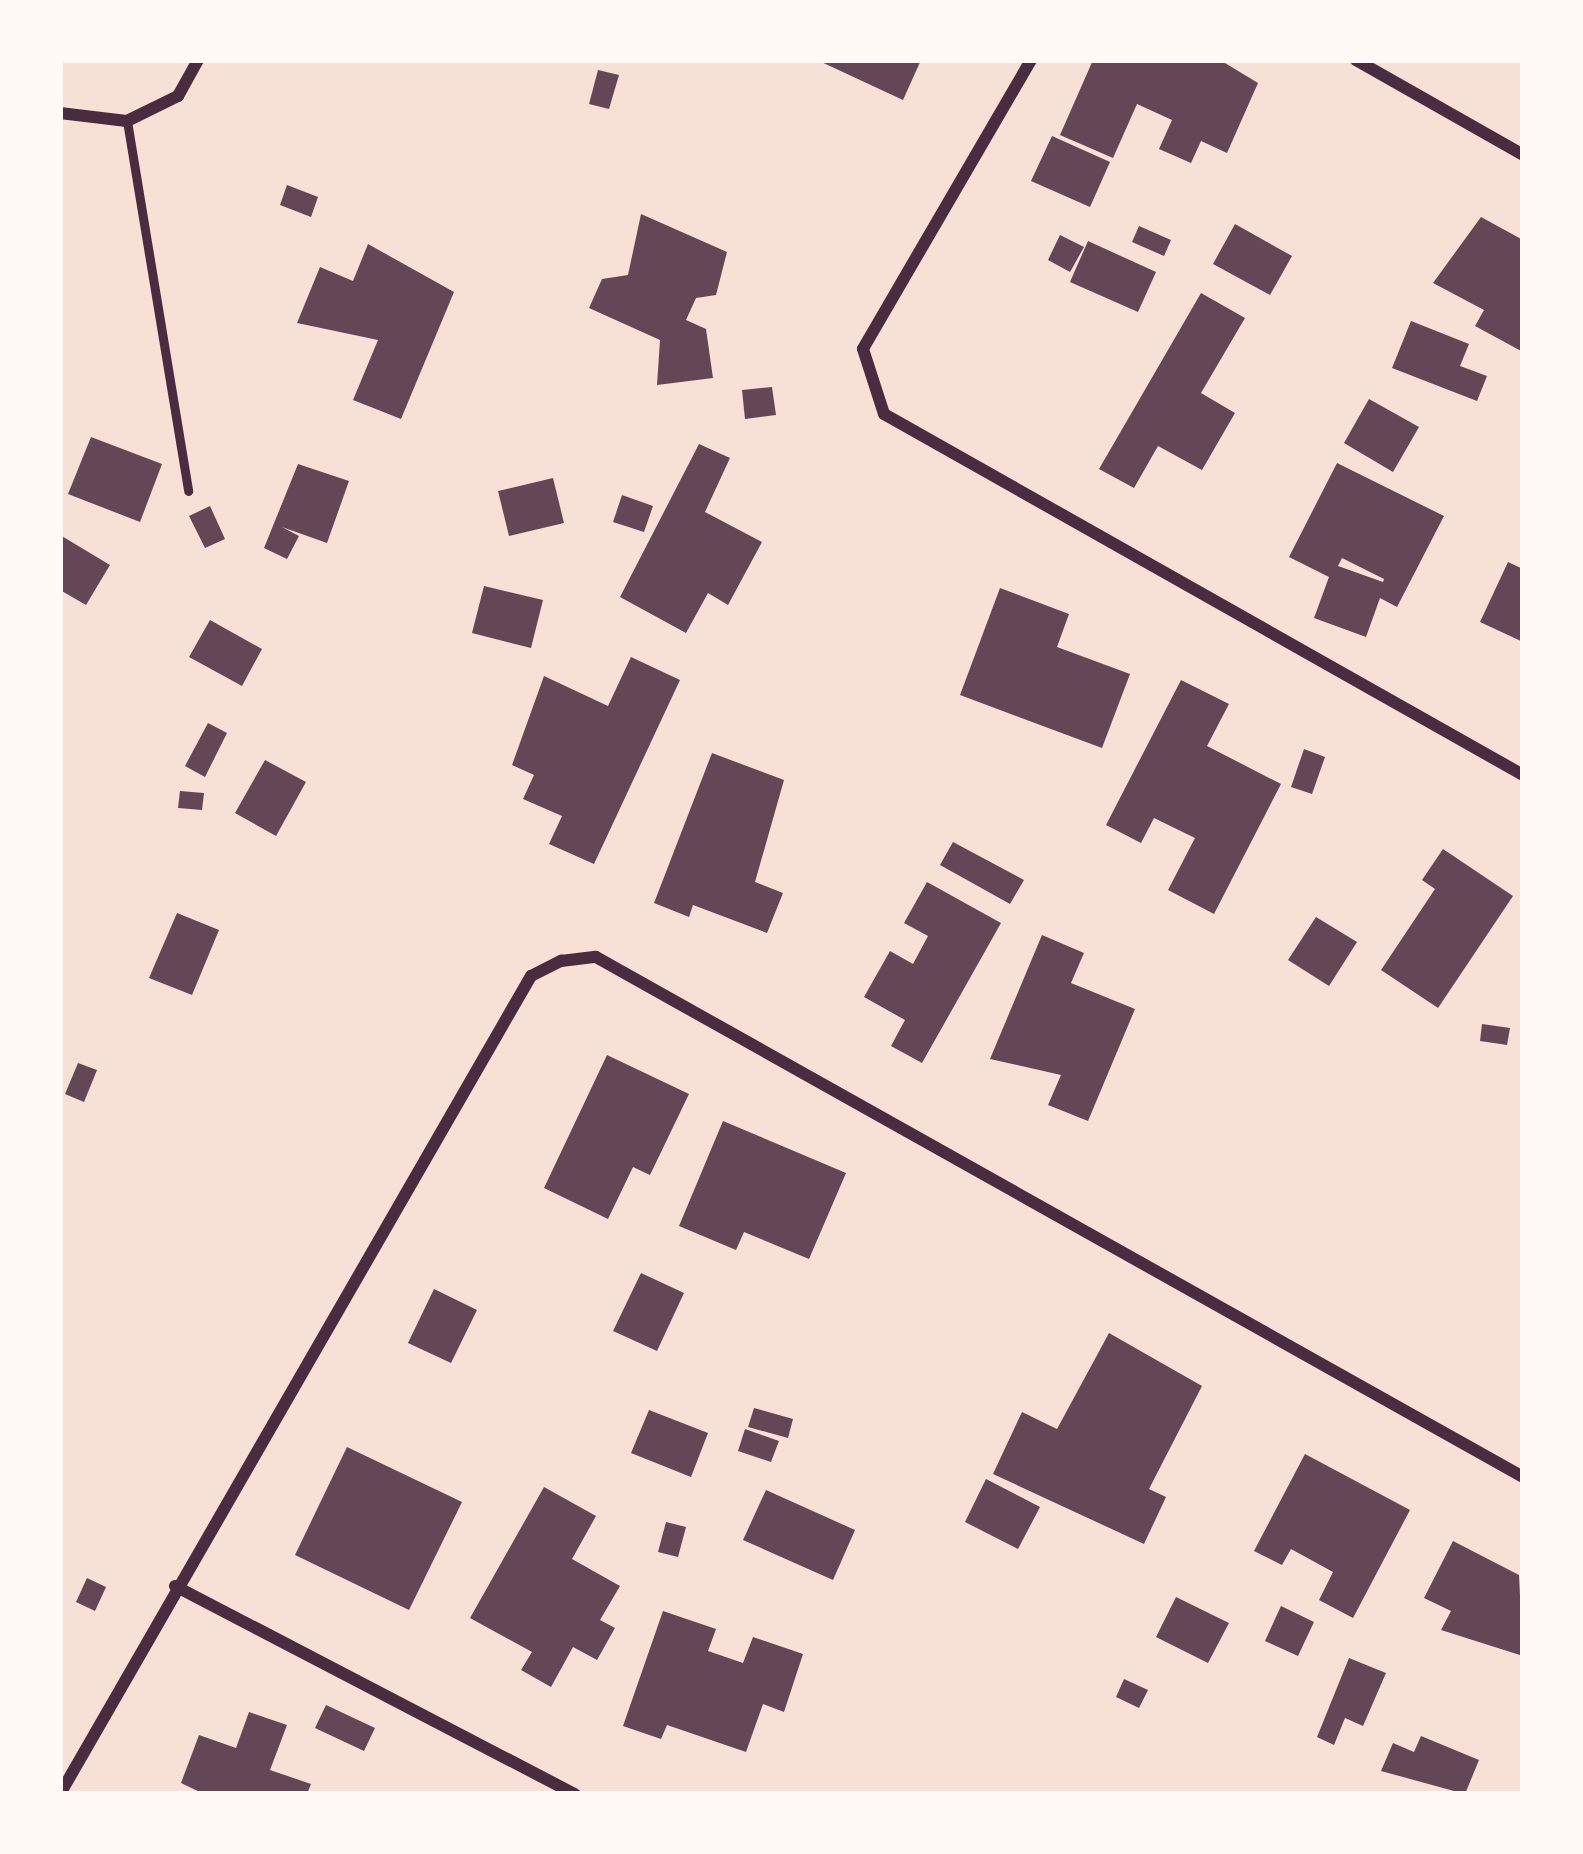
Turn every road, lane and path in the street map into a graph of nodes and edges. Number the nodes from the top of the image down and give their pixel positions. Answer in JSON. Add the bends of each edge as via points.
{"nodes":[{"id":1,"x":198,"y":60,"type":"edge"},
{"id":2,"x":1031,"y":60,"type":"edge"},
{"id":3,"x":1356,"y":60,"type":"edge"},
{"id":4,"x":60,"y":113,"type":"edge"},
{"id":5,"x":127,"y":122,"type":"junction"},
{"id":6,"x":1523,"y":155,"type":"edge"},
{"id":7,"x":188,"y":491,"type":"dead end"},
{"id":8,"x":1523,"y":775,"type":"edge"},
{"id":9,"x":1523,"y":1477,"type":"edge"},
{"id":10,"x":175,"y":1586,"type":"junction"},
{"id":11,"x":61,"y":1794,"type":"edge"},
{"id":12,"x":575,"y":1794,"type":"edge"}],
"edges":[{"from":1,"to":5,"type":"street","via":[[178,96]]},
{"from":2,"to":8,"type":"street","via":[[863,349],[884,414]]},
{"from":3,"to":6,"type":"street"},
{"from":4,"to":5,"type":"street"},
{"from":5,"to":7,"type":"lane"},
{"from":9,"to":10,"type":"street","via":[[596,957],[531,976]]},
{"from":10,"to":11,"type":"street"},
{"from":10,"to":12,"type":"street"}]}
